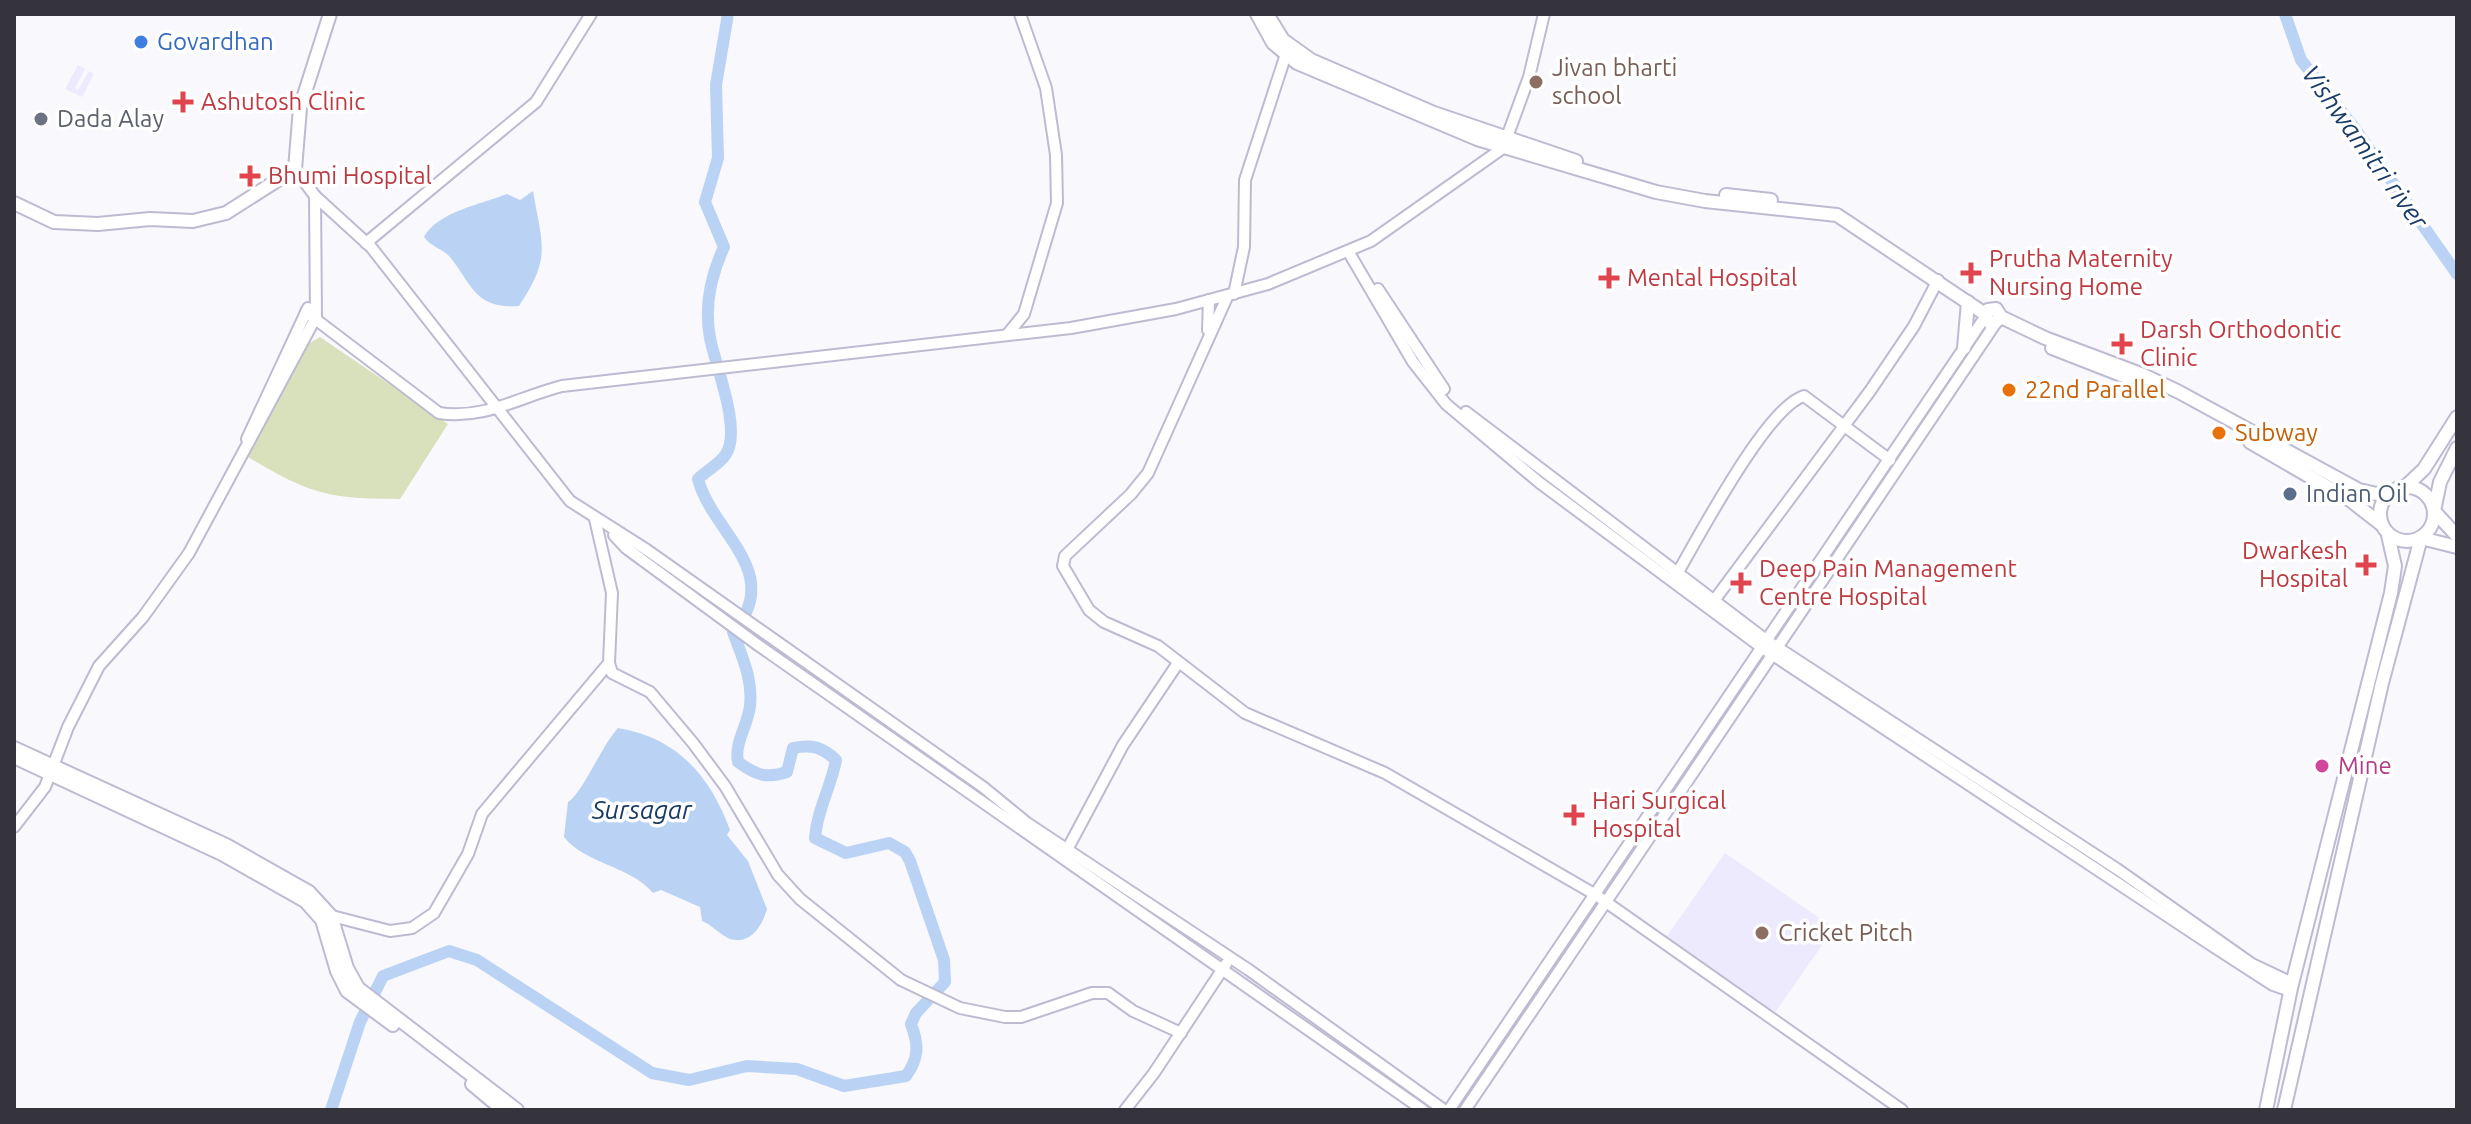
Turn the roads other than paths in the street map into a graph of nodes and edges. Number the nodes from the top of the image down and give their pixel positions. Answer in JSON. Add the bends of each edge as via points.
{"nodes":[{"id":1,"x":330,"y":14,"type":"edge"},
{"id":2,"x":591,"y":14,"type":"edge"},
{"id":3,"x":1020,"y":14,"type":"edge"},
{"id":4,"x":1257,"y":14,"type":"edge"},
{"id":5,"x":1267,"y":14,"type":"edge"},
{"id":6,"x":1544,"y":14,"type":"edge"},
{"id":7,"x":1286,"y":50,"type":"junction"},
{"id":8,"x":1501,"y":142,"type":"junction"},
{"id":9,"x":295,"y":169,"type":"junction"},
{"id":10,"x":315,"y":196,"type":"junction"},
{"id":11,"x":14,"y":203,"type":"edge"},
{"id":12,"x":366,"y":243,"type":"junction"},
{"id":13,"x":1351,"y":250,"type":"junction"},
{"id":14,"x":1938,"y":280,"type":"junction"},
{"id":15,"x":1231,"y":294,"type":"junction"},
{"id":16,"x":1209,"y":300,"type":"junction"},
{"id":17,"x":1968,"y":302,"type":"junction"},
{"id":18,"x":1024,"y":314,"type":"junction"},
{"id":19,"x":1992,"y":317,"type":"junction"},
{"id":20,"x":309,"y":318,"type":"junction"},
{"id":21,"x":1041,"y":331,"type":"junction"},
{"id":22,"x":1007,"y":335,"type":"junction"},
{"id":23,"x":1208,"y":336,"type":"junction"},
{"id":24,"x":1964,"y":348,"type":"junction"},
{"id":25,"x":499,"y":409,"type":"junction"},
{"id":26,"x":2457,"y":417,"type":"edge"},
{"id":27,"x":1845,"y":425,"type":"junction"},
{"id":28,"x":2457,"y":448,"type":"edge"},
{"id":29,"x":1890,"y":460,"type":"junction"},
{"id":30,"x":2292,"y":460,"type":"junction"},
{"id":31,"x":2405,"y":487,"type":"junction"},
{"id":32,"x":2390,"y":493,"type":"junction"},
{"id":33,"x":2434,"y":511,"type":"junction"},
{"id":34,"x":600,"y":522,"type":"junction"},
{"id":35,"x":2385,"y":530,"type":"junction"},
{"id":36,"x":2457,"y":536,"type":"edge"},
{"id":37,"x":2421,"y":538,"type":"junction"},
{"id":38,"x":2457,"y":547,"type":"edge"},
{"id":39,"x":1675,"y":577,"type":"junction"},
{"id":40,"x":1712,"y":604,"type":"junction"},
{"id":41,"x":762,"y":641,"type":"junction"},
{"id":42,"x":1764,"y":643,"type":"junction"},
{"id":43,"x":1775,"y":650,"type":"junction"},
{"id":44,"x":609,"y":663,"type":"junction"},
{"id":45,"x":1178,"y":663,"type":"junction"},
{"id":46,"x":14,"y":748,"type":"edge"},
{"id":47,"x":14,"y":757,"type":"edge"},
{"id":48,"x":53,"y":768,"type":"junction"},
{"id":49,"x":14,"y":827,"type":"edge"},
{"id":50,"x":1068,"y":848,"type":"junction"},
{"id":51,"x":1596,"y":895,"type":"junction"},
{"id":52,"x":1607,"y":903,"type":"junction"},
{"id":53,"x":324,"y":914,"type":"junction"},
{"id":54,"x":1229,"y":959,"type":"junction"},
{"id":55,"x":1222,"y":970,"type":"junction"},
{"id":56,"x":2291,"y":987,"type":"junction"},
{"id":57,"x":390,"y":1017,"type":"junction"},
{"id":58,"x":1181,"y":1033,"type":"junction"},
{"id":59,"x":503,"y":1110,"type":"edge"},
{"id":60,"x":517,"y":1110,"type":"edge"},
{"id":61,"x":1125,"y":1110,"type":"edge"},
{"id":62,"x":1423,"y":1110,"type":"edge"},
{"id":63,"x":1449,"y":1110,"type":"edge"},
{"id":64,"x":1465,"y":1110,"type":"edge"},
{"id":65,"x":1902,"y":1110,"type":"edge"},
{"id":66,"x":2266,"y":1110,"type":"edge"},
{"id":67,"x":2284,"y":1110,"type":"edge"}],
"edges":[{"from":1,"to":9,"type":"main road","via":[[307,81]]},
{"from":2,"to":12,"type":"street","via":[[536,102]]},
{"from":3,"to":18,"type":"street","via":[[1046,88],[1057,203]]},
{"from":4,"to":7,"type":"main road","via":[[1265,33]]},
{"from":5,"to":7,"type":"main road"},
{"from":6,"to":8,"type":"street","via":[[1517,108]]},
{"from":7,"to":8,"type":"main road","via":[[1307,68],[1378,99]]},
{"from":7,"to":15,"type":"street","via":[[1245,180],[1244,247]]},
{"from":8,"to":13,"type":"street","via":[[1443,194]]},
{"from":8,"to":14,"type":"main road","via":[[1656,192],[1837,215]]},
{"from":8,"to":19,"type":"main road","via":[[1670,187],[1841,210]]},
{"from":9,"to":10,"type":"street"},
{"from":9,"to":11,"type":"main road","via":[[226,213],[193,221],[54,222]]},
{"from":10,"to":12,"type":"street"},
{"from":10,"to":20,"type":"street","via":[[315,295]]},
{"from":12,"to":25,"type":"street"},
{"from":13,"to":15,"type":"street"},
{"from":13,"to":39,"type":"street","via":[[1413,362],[1446,404],[1575,510]]},
{"from":14,"to":17,"type":"main road"},
{"from":14,"to":27,"type":"street","via":[[1914,326]]},
{"from":15,"to":16,"type":"street"},
{"from":15,"to":23,"type":"street"},
{"from":16,"to":21,"type":"street"},
{"from":16,"to":23,"type":"street"},
{"from":17,"to":19,"type":"main road"},
{"from":17,"to":24,"type":"main road"},
{"from":18,"to":21,"type":"street"},
{"from":18,"to":22,"type":"street"},
{"from":19,"to":24,"type":"street"},
{"from":19,"to":30,"type":"main road","via":[[2141,374]]},
{"from":19,"to":43,"type":"street"},
{"from":20,"to":25,"type":"street","via":[[439,413],[463,417]]},
{"from":20,"to":48,"type":"street","via":[[180,567],[99,666]]},
{"from":21,"to":22,"type":"street"},
{"from":22,"to":25,"type":"street","via":[[562,386],[522,396]]},
{"from":23,"to":45,"type":"street","via":[[1148,473],[1071,546],[1063,566],[1089,610],[1158,646]]},
{"from":24,"to":29,"type":"street"},
{"from":25,"to":34,"type":"street","via":[[570,501]]},
{"from":26,"to":31,"type":"main road","via":[[2424,469]]},
{"from":27,"to":29,"type":"street"},
{"from":27,"to":39,"type":"street","via":[[1804,396],[1794,399],[1757,442],[1705,519]]},
{"from":27,"to":40,"type":"street"},
{"from":28,"to":33,"type":"main road","via":[[2440,482]]},
{"from":29,"to":42,"type":"street"},
{"from":30,"to":32,"type":"main road","via":[[2359,490]]},
{"from":30,"to":35,"type":"main road"},
{"from":31,"to":32,"type":"main road"},
{"from":31,"to":33,"type":"main road","via":[[2421,491]]},
{"from":32,"to":35,"type":"main road","via":[[2380,508]]},
{"from":33,"to":36,"type":"main road"},
{"from":33,"to":37,"type":"main road"},
{"from":34,"to":41,"type":"street"},
{"from":34,"to":44,"type":"street","via":[[612,593]]},
{"from":35,"to":37,"type":"main road","via":[[2404,542]]},
{"from":35,"to":56,"type":"main road","via":[[2395,566],[2391,593]]},
{"from":37,"to":38,"type":"main road"},
{"from":37,"to":67,"type":"main road","via":[[2382,683]]},
{"from":39,"to":40,"type":"street"},
{"from":40,"to":42,"type":"street"},
{"from":41,"to":50,"type":"street"},
{"from":41,"to":55,"type":"street"},
{"from":42,"to":43,"type":"street"},
{"from":42,"to":51,"type":"street"},
{"from":43,"to":52,"type":"street"},
{"from":43,"to":56,"type":"street","via":[[2208,943],[2273,985]]},
{"from":44,"to":53,"type":"street","via":[[482,814],[468,854],[434,913],[412,928],[390,931]]},
{"from":44,"to":58,"type":"street","via":[[612,673],[650,692],[693,743],[778,875],[800,899],[901,980],[949,1003],[1005,1017],[1108,993]]},
{"from":45,"to":50,"type":"street","via":[[1123,745]]},
{"from":45,"to":51,"type":"street","via":[[1245,713],[1385,773]]},
{"from":46,"to":48,"type":"main road"},
{"from":47,"to":48,"type":"main road"},
{"from":48,"to":49,"type":"street"},
{"from":48,"to":53,"type":"main road","via":[[222,854]]},
{"from":50,"to":54,"type":"street"},
{"from":51,"to":52,"type":"street"},
{"from":51,"to":63,"type":"street"},
{"from":52,"to":64,"type":"street"},
{"from":52,"to":65,"type":"street"},
{"from":53,"to":57,"type":"main road","via":[[337,971],[358,995]]},
{"from":54,"to":55,"type":"street"},
{"from":54,"to":63,"type":"street"},
{"from":55,"to":58,"type":"street"},
{"from":55,"to":62,"type":"street"},
{"from":56,"to":66,"type":"main road"},
{"from":57,"to":59,"type":"main road"},
{"from":57,"to":60,"type":"main road"},
{"from":58,"to":61,"type":"street"}]}
